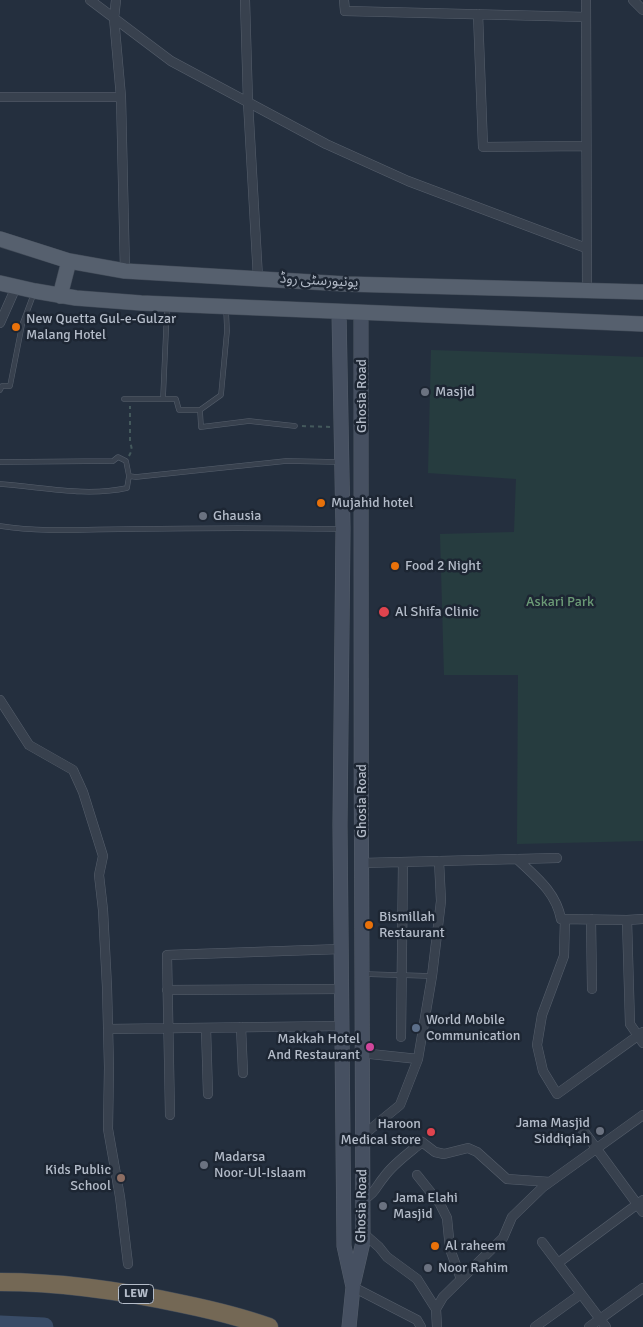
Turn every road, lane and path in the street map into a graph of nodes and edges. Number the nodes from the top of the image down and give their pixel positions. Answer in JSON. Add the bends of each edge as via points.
{"nodes":[{"id":1,"x":90,"y":0,"type":"edge"},
{"id":2,"x":116,"y":0,"type":"edge"},
{"id":3,"x":246,"y":0,"type":"edge"},
{"id":4,"x":344,"y":0,"type":"edge"},
{"id":5,"x":586,"y":0,"type":"edge"},
{"id":6,"x":633,"y":0,"type":"edge"},
{"id":7,"x":643,"y":10,"type":"edge"},
{"id":8,"x":478,"y":14,"type":"junction"},
{"id":9,"x":114,"y":18,"type":"junction"},
{"id":10,"x":586,"y":18,"type":"junction"},
{"id":11,"x":0,"y":97,"type":"edge"},
{"id":12,"x":121,"y":97,"type":"junction"},
{"id":13,"x":248,"y":102,"type":"junction"},
{"id":14,"x":586,"y":146,"type":"junction"},
{"id":15,"x":0,"y":239,"type":"edge"},
{"id":16,"x":586,"y":248,"type":"junction"},
{"id":17,"x":69,"y":261,"type":"junction"},
{"id":18,"x":124,"y":271,"type":"junction"},
{"id":19,"x":258,"y":278,"type":"junction"},
{"id":20,"x":0,"y":283,"type":"edge"},
{"id":21,"x":16,"y":287,"type":"junction"},
{"id":22,"x":34,"y":291,"type":"junction"},
{"id":23,"x":586,"y":291,"type":"junction"},
{"id":24,"x":643,"y":292,"type":"edge"},
{"id":25,"x":60,"y":296,"type":"junction"},
{"id":26,"x":167,"y":304,"type":"junction"},
{"id":27,"x":226,"y":307,"type":"junction"},
{"id":28,"x":339,"y":312,"type":"junction"},
{"id":29,"x":361,"y":313,"type":"junction"},
{"id":30,"x":0,"y":323,"type":"edge"},
{"id":31,"x":643,"y":324,"type":"edge"},
{"id":32,"x":0,"y":390,"type":"edge"},
{"id":33,"x":124,"y":399,"type":"dead end"},
{"id":34,"x":130,"y":399,"type":"junction"},
{"id":35,"x":163,"y":399,"type":"junction"},
{"id":36,"x":200,"y":410,"type":"junction"},
{"id":37,"x":294,"y":426,"type":"joint"},
{"id":38,"x":340,"y":427,"type":"junction"},
{"id":39,"x":126,"y":461,"type":"junction"},
{"id":40,"x":0,"y":462,"type":"edge"},
{"id":41,"x":342,"y":462,"type":"junction"},
{"id":42,"x":128,"y":476,"type":"junction"},
{"id":43,"x":0,"y":484,"type":"edge"},
{"id":44,"x":0,"y":526,"type":"edge"},
{"id":45,"x":343,"y":529,"type":"junction"},
{"id":46,"x":0,"y":700,"type":"edge"},
{"id":47,"x":557,"y":858,"type":"dead end"},
{"id":48,"x":517,"y":859,"type":"junction"},
{"id":49,"x":439,"y":861,"type":"junction"},
{"id":50,"x":403,"y":862,"type":"junction"},
{"id":51,"x":362,"y":869,"type":"junction"},
{"id":52,"x":341,"y":876,"type":"junction"},
{"id":53,"x":565,"y":919,"type":"junction"},
{"id":54,"x":591,"y":919,"type":"junction"},
{"id":55,"x":628,"y":920,"type":"junction"},
{"id":56,"x":643,"y":920,"type":"edge"},
{"id":57,"x":341,"y":949,"type":"junction"},
{"id":58,"x":361,"y":974,"type":"junction"},
{"id":59,"x":402,"y":976,"type":"junction"},
{"id":60,"x":432,"y":976,"type":"junction"},
{"id":61,"x":592,"y":988,"type":"dead end"},
{"id":62,"x":342,"y":989,"type":"junction"},
{"id":63,"x":167,"y":990,"type":"junction"},
{"id":64,"x":342,"y":1026,"type":"junction"},
{"id":65,"x":241,"y":1027,"type":"junction"},
{"id":66,"x":167,"y":1028,"type":"junction"},
{"id":67,"x":206,"y":1028,"type":"junction"},
{"id":68,"x":108,"y":1029,"type":"junction"},
{"id":69,"x":400,"y":1037,"type":"dead end"},
{"id":70,"x":641,"y":1037,"type":"edge"},
{"id":71,"x":362,"y":1053,"type":"junction"},
{"id":72,"x":418,"y":1059,"type":"junction"},
{"id":73,"x":243,"y":1073,"type":"dead end"},
{"id":74,"x":208,"y":1094,"type":"dead end"},
{"id":75,"x":170,"y":1115,"type":"dead end"},
{"id":76,"x":643,"y":1115,"type":"edge"},
{"id":77,"x":578,"y":1122,"type":"dead end"},
{"id":78,"x":362,"y":1136,"type":"junction"},
{"id":79,"x":597,"y":1148,"type":"junction"},
{"id":80,"x":417,"y":1174,"type":"dead end"},
{"id":81,"x":550,"y":1182,"type":"junction"},
{"id":82,"x":363,"y":1200,"type":"junction"},
{"id":83,"x":640,"y":1202,"type":"edge"},
{"id":84,"x":643,"y":1212,"type":"edge"},
{"id":85,"x":363,"y":1233,"type":"junction"},
{"id":86,"x":542,"y":1242,"type":"dead end"},
{"id":87,"x":558,"y":1263,"type":"junction"},
{"id":88,"x":128,"y":1264,"type":"dead end"},
{"id":89,"x":461,"y":1279,"type":"junction"},
{"id":90,"x":0,"y":1282,"type":"edge"},
{"id":91,"x":353,"y":1287,"type":"junction"},
{"id":92,"x":643,"y":1288,"type":"edge"},
{"id":93,"x":581,"y":1294,"type":"junction"},
{"id":94,"x":436,"y":1309,"type":"junction"},
{"id":95,"x":600,"y":1319,"type":"junction"},
{"id":96,"x":269,"y":1327,"type":"edge"},
{"id":97,"x":350,"y":1327,"type":"edge"},
{"id":98,"x":421,"y":1327,"type":"edge"},
{"id":99,"x":438,"y":1327,"type":"edge"},
{"id":100,"x":535,"y":1327,"type":"edge"},
{"id":101,"x":588,"y":1327,"type":"edge"},
{"id":102,"x":606,"y":1327,"type":"edge"}],
"edges":[{"from":1,"to":9,"type":"street"},
{"from":2,"to":9,"type":"street"},
{"from":3,"to":13,"type":"street"},
{"from":4,"to":8,"type":"street","via":[[345,10]]},
{"from":5,"to":10,"type":"street"},
{"from":6,"to":7,"type":"street"},
{"from":8,"to":10,"type":"street"},
{"from":8,"to":14,"type":"street","via":[[483,147]]},
{"from":9,"to":12,"type":"street"},
{"from":9,"to":13,"type":"street","via":[[171,61]]},
{"from":10,"to":14,"type":"street"},
{"from":11,"to":12,"type":"street"},
{"from":12,"to":18,"type":"street"},
{"from":13,"to":16,"type":"street","via":[[326,144],[408,181]]},
{"from":13,"to":19,"type":"street"},
{"from":14,"to":16,"type":"street"},
{"from":15,"to":17,"type":"main road","name":"یونیورسٹی روڈ"},
{"from":16,"to":23,"type":"street"},
{"from":17,"to":18,"type":"main road","name":"یونیورسٹی روڈ"},
{"from":17,"to":25,"type":"main road"},
{"from":18,"to":19,"type":"main road","name":"یونیورسٹی روڈ"},
{"from":19,"to":23,"type":"main road","name":"یونیورسٹی روڈ","via":[[346,284]]},
{"from":20,"to":21,"type":"main road"},
{"from":21,"to":22,"type":"main road"},
{"from":21,"to":30,"type":"street"},
{"from":22,"to":25,"type":"main road"},
{"from":22,"to":32,"type":"lane","via":[[22,324],[10,386],[2,386]]},
{"from":23,"to":24,"type":"main road","name":"یونیورسٹی روڈ"},
{"from":25,"to":26,"type":"main road"},
{"from":26,"to":27,"type":"main road"},
{"from":26,"to":35,"type":"lane"},
{"from":27,"to":28,"type":"main road"},
{"from":27,"to":36,"type":"lane","via":[[222,393]]},
{"from":28,"to":29,"type":"main road"},
{"from":28,"to":38,"type":"main road"},
{"from":29,"to":31,"type":"main road"},
{"from":29,"to":51,"type":"main road","name":"Ghosia Road"},
{"from":33,"to":34,"type":"lane"},
{"from":34,"to":35,"type":"lane"},
{"from":34,"to":39,"type":"path","via":[[132,450]]},
{"from":35,"to":36,"type":"lane","via":[[176,399],[179,410]]},
{"from":36,"to":37,"type":"lane","via":[[201,427],[249,421]]},
{"from":37,"to":38,"type":"path"},
{"from":38,"to":41,"type":"main road"},
{"from":39,"to":40,"type":"lane","via":[[118,457],[113,461]]},
{"from":39,"to":42,"type":"lane"},
{"from":41,"to":42,"type":"lane","via":[[286,461]]},
{"from":41,"to":45,"type":"main road"},
{"from":42,"to":43,"type":"lane","via":[[128,488],[116,491],[68,492]]},
{"from":44,"to":45,"type":"lane","via":[[66,530]]},
{"from":45,"to":52,"type":"main road"},
{"from":46,"to":68,"type":"street","via":[[29,745],[73,770],[83,792],[103,856],[99,875]]},
{"from":47,"to":48,"type":"street"},
{"from":48,"to":49,"type":"street"},
{"from":48,"to":53,"type":"street","via":[[546,886],[559,907],[562,919]]},
{"from":49,"to":50,"type":"street"},
{"from":49,"to":60,"type":"street","via":[[441,901]]},
{"from":50,"to":51,"type":"street"},
{"from":50,"to":59,"type":"street"},
{"from":51,"to":52,"type":"main road"},
{"from":51,"to":58,"type":"main road","name":"Ghosia Road"},
{"from":52,"to":57,"type":"main road"},
{"from":53,"to":54,"type":"street"},
{"from":53,"to":70,"type":"street","via":[[564,956],[542,1015],[537,1046],[543,1071],[557,1094]]},
{"from":54,"to":55,"type":"street"},
{"from":54,"to":61,"type":"street"},
{"from":55,"to":56,"type":"street"},
{"from":55,"to":70,"type":"street","via":[[630,1024]]},
{"from":57,"to":62,"type":"main road"},
{"from":57,"to":63,"type":"street","via":[[167,956]]},
{"from":58,"to":59,"type":"lane"},
{"from":58,"to":71,"type":"main road","name":"Ghosia Road"},
{"from":59,"to":60,"type":"lane"},
{"from":59,"to":69,"type":"street"},
{"from":60,"to":72,"type":"street"},
{"from":62,"to":63,"type":"street"},
{"from":62,"to":64,"type":"main road"},
{"from":63,"to":66,"type":"street"},
{"from":64,"to":65,"type":"street"},
{"from":64,"to":91,"type":"main road","via":[[344,1246]]},
{"from":65,"to":67,"type":"street"},
{"from":65,"to":73,"type":"street"},
{"from":66,"to":67,"type":"street"},
{"from":66,"to":68,"type":"street"},
{"from":66,"to":75,"type":"street"},
{"from":67,"to":74,"type":"street"},
{"from":68,"to":88,"type":"street","via":[[108,1129]]},
{"from":71,"to":72,"type":"street"},
{"from":71,"to":78,"type":"main road","name":"Ghosia Road"},
{"from":72,"to":78,"type":"street","via":[[400,1105]]},
{"from":76,"to":79,"type":"street"},
{"from":77,"to":79,"type":"street"},
{"from":78,"to":82,"type":"main road","name":"Ghosia Road"},
{"from":79,"to":81,"type":"street"},
{"from":79,"to":83,"type":"street"},
{"from":80,"to":89,"type":"street","via":[[447,1218],[450,1249]]},
{"from":81,"to":82,"type":"street","via":[[508,1179],[468,1148],[444,1154],[435,1152],[422,1142],[399,1160],[373,1194]]},
{"from":81,"to":89,"type":"street","via":[[512,1217],[504,1238]]},
{"from":82,"to":85,"type":"main road","name":"Ghosia Road"},
{"from":83,"to":84,"type":"street"},
{"from":83,"to":87,"type":"street"},
{"from":85,"to":91,"type":"main road","name":"Ghosia Road"},
{"from":85,"to":94,"type":"street","via":[[387,1257],[417,1279]]},
{"from":86,"to":87,"type":"street"},
{"from":87,"to":93,"type":"street"},
{"from":89,"to":94,"type":"street"},
{"from":90,"to":96,"type":"highway","number":"LEW","via":[[80,1286],[141,1295]]},
{"from":91,"to":97,"type":"main road"},
{"from":91,"to":98,"type":"street","via":[[417,1320]]},
{"from":92,"to":95,"type":"street"},
{"from":93,"to":95,"type":"street"},
{"from":93,"to":100,"type":"street"},
{"from":94,"to":99,"type":"street"},
{"from":95,"to":101,"type":"street"},
{"from":95,"to":102,"type":"street"}]}
